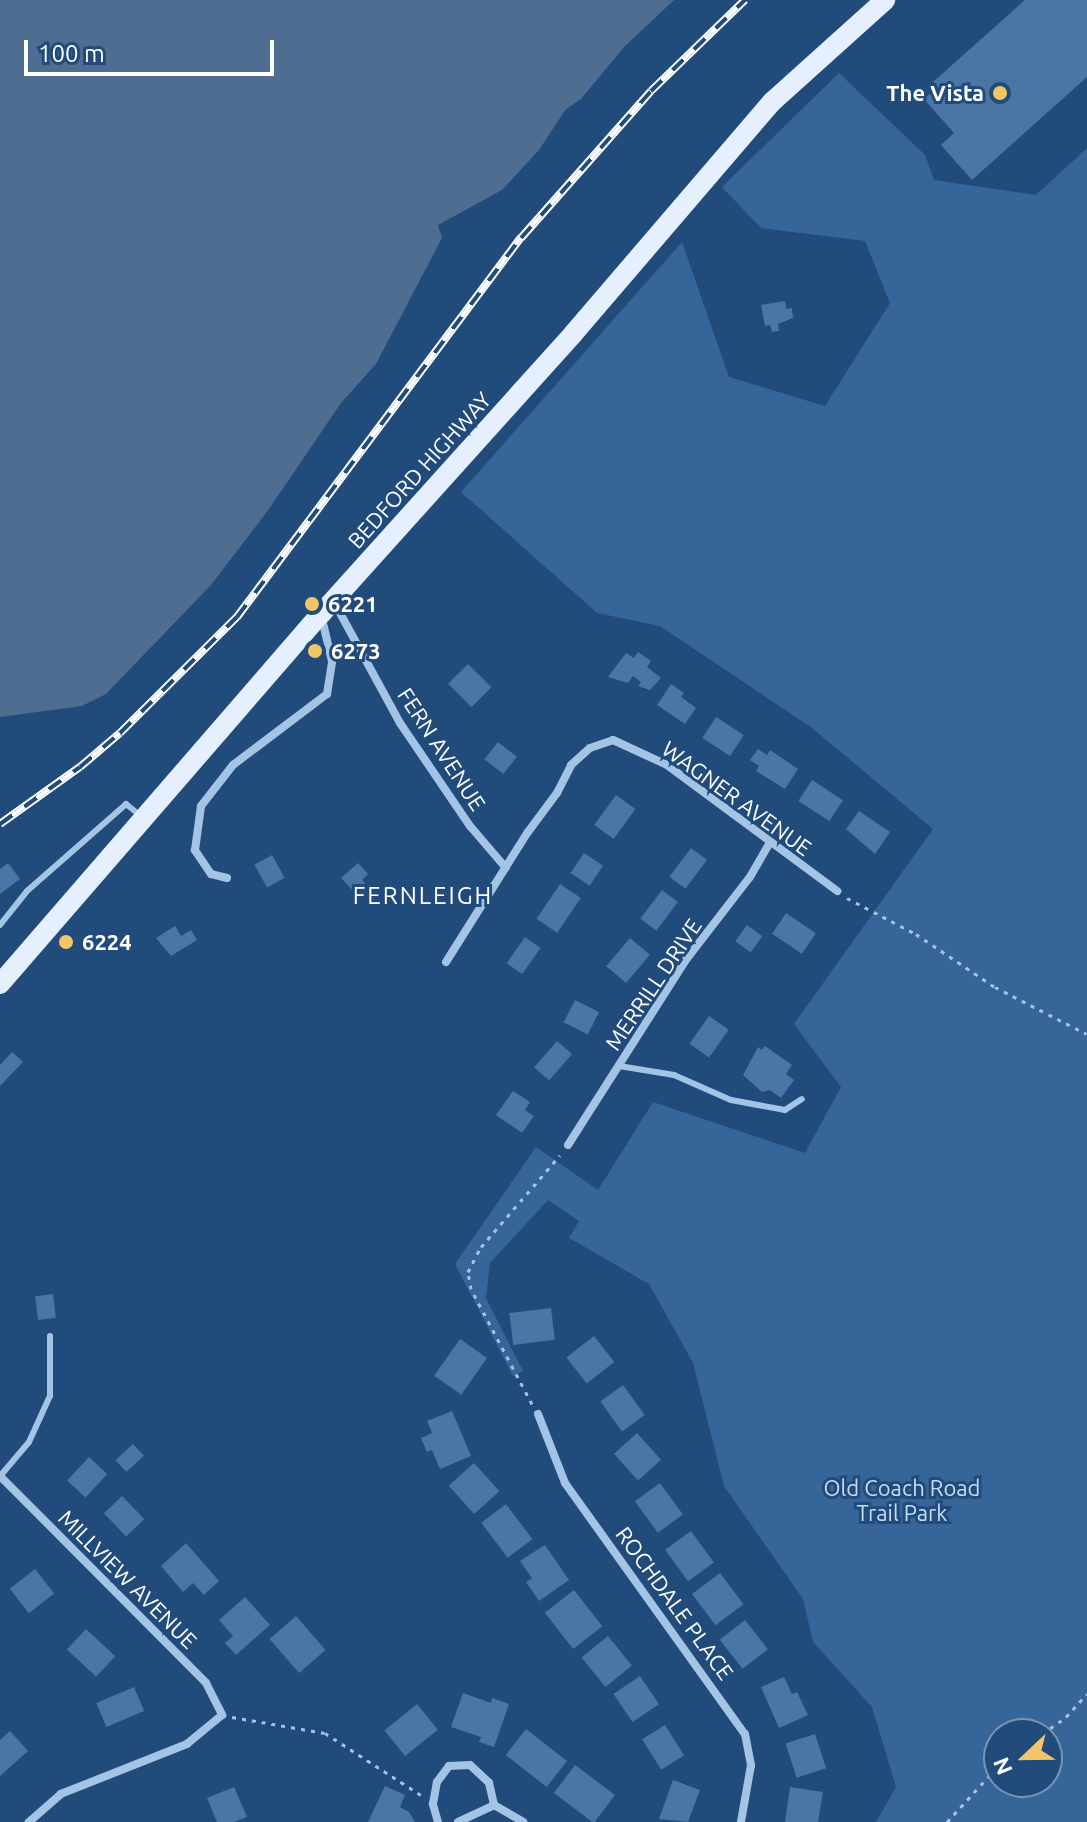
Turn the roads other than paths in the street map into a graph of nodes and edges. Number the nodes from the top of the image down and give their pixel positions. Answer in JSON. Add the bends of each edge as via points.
{"nodes":[{"id":1,"x":885,"y":0,"type":"edge"},
{"id":2,"x":328,"y":608,"type":"junction"},
{"id":3,"x":144,"y":819,"type":"junction"},
{"id":4,"x":769,"y":844,"type":"junction"},
{"id":5,"x":506,"y":868,"type":"junction"},
{"id":6,"x":227,"y":878,"type":"dead end"},
{"id":7,"x":837,"y":891,"type":"road end"},
{"id":8,"x":0,"y":925,"type":"edge"},
{"id":9,"x":446,"y":962,"type":"dead end"},
{"id":10,"x":0,"y":984,"type":"edge"},
{"id":11,"x":619,"y":1066,"type":"junction"},
{"id":12,"x":802,"y":1099,"type":"dead end"},
{"id":13,"x":568,"y":1145,"type":"road end"},
{"id":14,"x":50,"y":1336,"type":"dead end"},
{"id":15,"x":538,"y":1414,"type":"road end"},
{"id":16,"x":0,"y":1475,"type":"edge"},
{"id":17,"x":494,"y":1805,"type":"junction"},
{"id":18,"x":29,"y":1822,"type":"edge"},
{"id":19,"x":438,"y":1822,"type":"edge"},
{"id":20,"x":458,"y":1822,"type":"edge"},
{"id":21,"x":524,"y":1822,"type":"edge"},
{"id":22,"x":741,"y":1822,"type":"edge"}],
"edges":[{"from":1,"to":2,"type":"main road","name":"BEDFORD HIGHWAY","via":[[773,101]]},
{"from":2,"to":3,"type":"main road","name":"BEDFORD HIGHWAY"},
{"from":2,"to":5,"type":"street","name":"FERN AVENUE","via":[[470,826]]},
{"from":2,"to":6,"type":"street","via":[[332,661],[327,694],[233,765],[201,806],[195,850],[211,874]]},
{"from":3,"to":8,"type":"lane","via":[[126,804],[27,891]]},
{"from":3,"to":10,"type":"main road","name":"BEDFORD HIGHWAY"},
{"from":4,"to":5,"type":"street","name":"WAGNER AVENUE","via":[[667,765],[613,740],[590,748],[571,765]]},
{"from":4,"to":7,"type":"street","name":"WAGNER AVENUE"},
{"from":4,"to":11,"type":"street","name":"MERRILL DRIVE","via":[[685,961]]},
{"from":5,"to":9,"type":"street"},
{"from":11,"to":12,"type":"lane","via":[[674,1075],[731,1100],[785,1110]]},
{"from":11,"to":13,"type":"street","name":"MERRILL DRIVE"},
{"from":14,"to":16,"type":"lane","via":[[50,1396],[29,1442]]},
{"from":15,"to":22,"type":"street","name":"ROCHDALE PLACE","via":[[565,1483],[745,1734],[751,1765]]},
{"from":16,"to":18,"type":"street","name":"MILLVIEW AVENUE","via":[[206,1683],[222,1715],[187,1744],[61,1794]]},
{"from":17,"to":19,"type":"street","via":[[489,1783],[470,1765],[449,1766],[437,1782],[433,1804]]},
{"from":17,"to":20,"type":"street"},
{"from":17,"to":21,"type":"street"}]}
